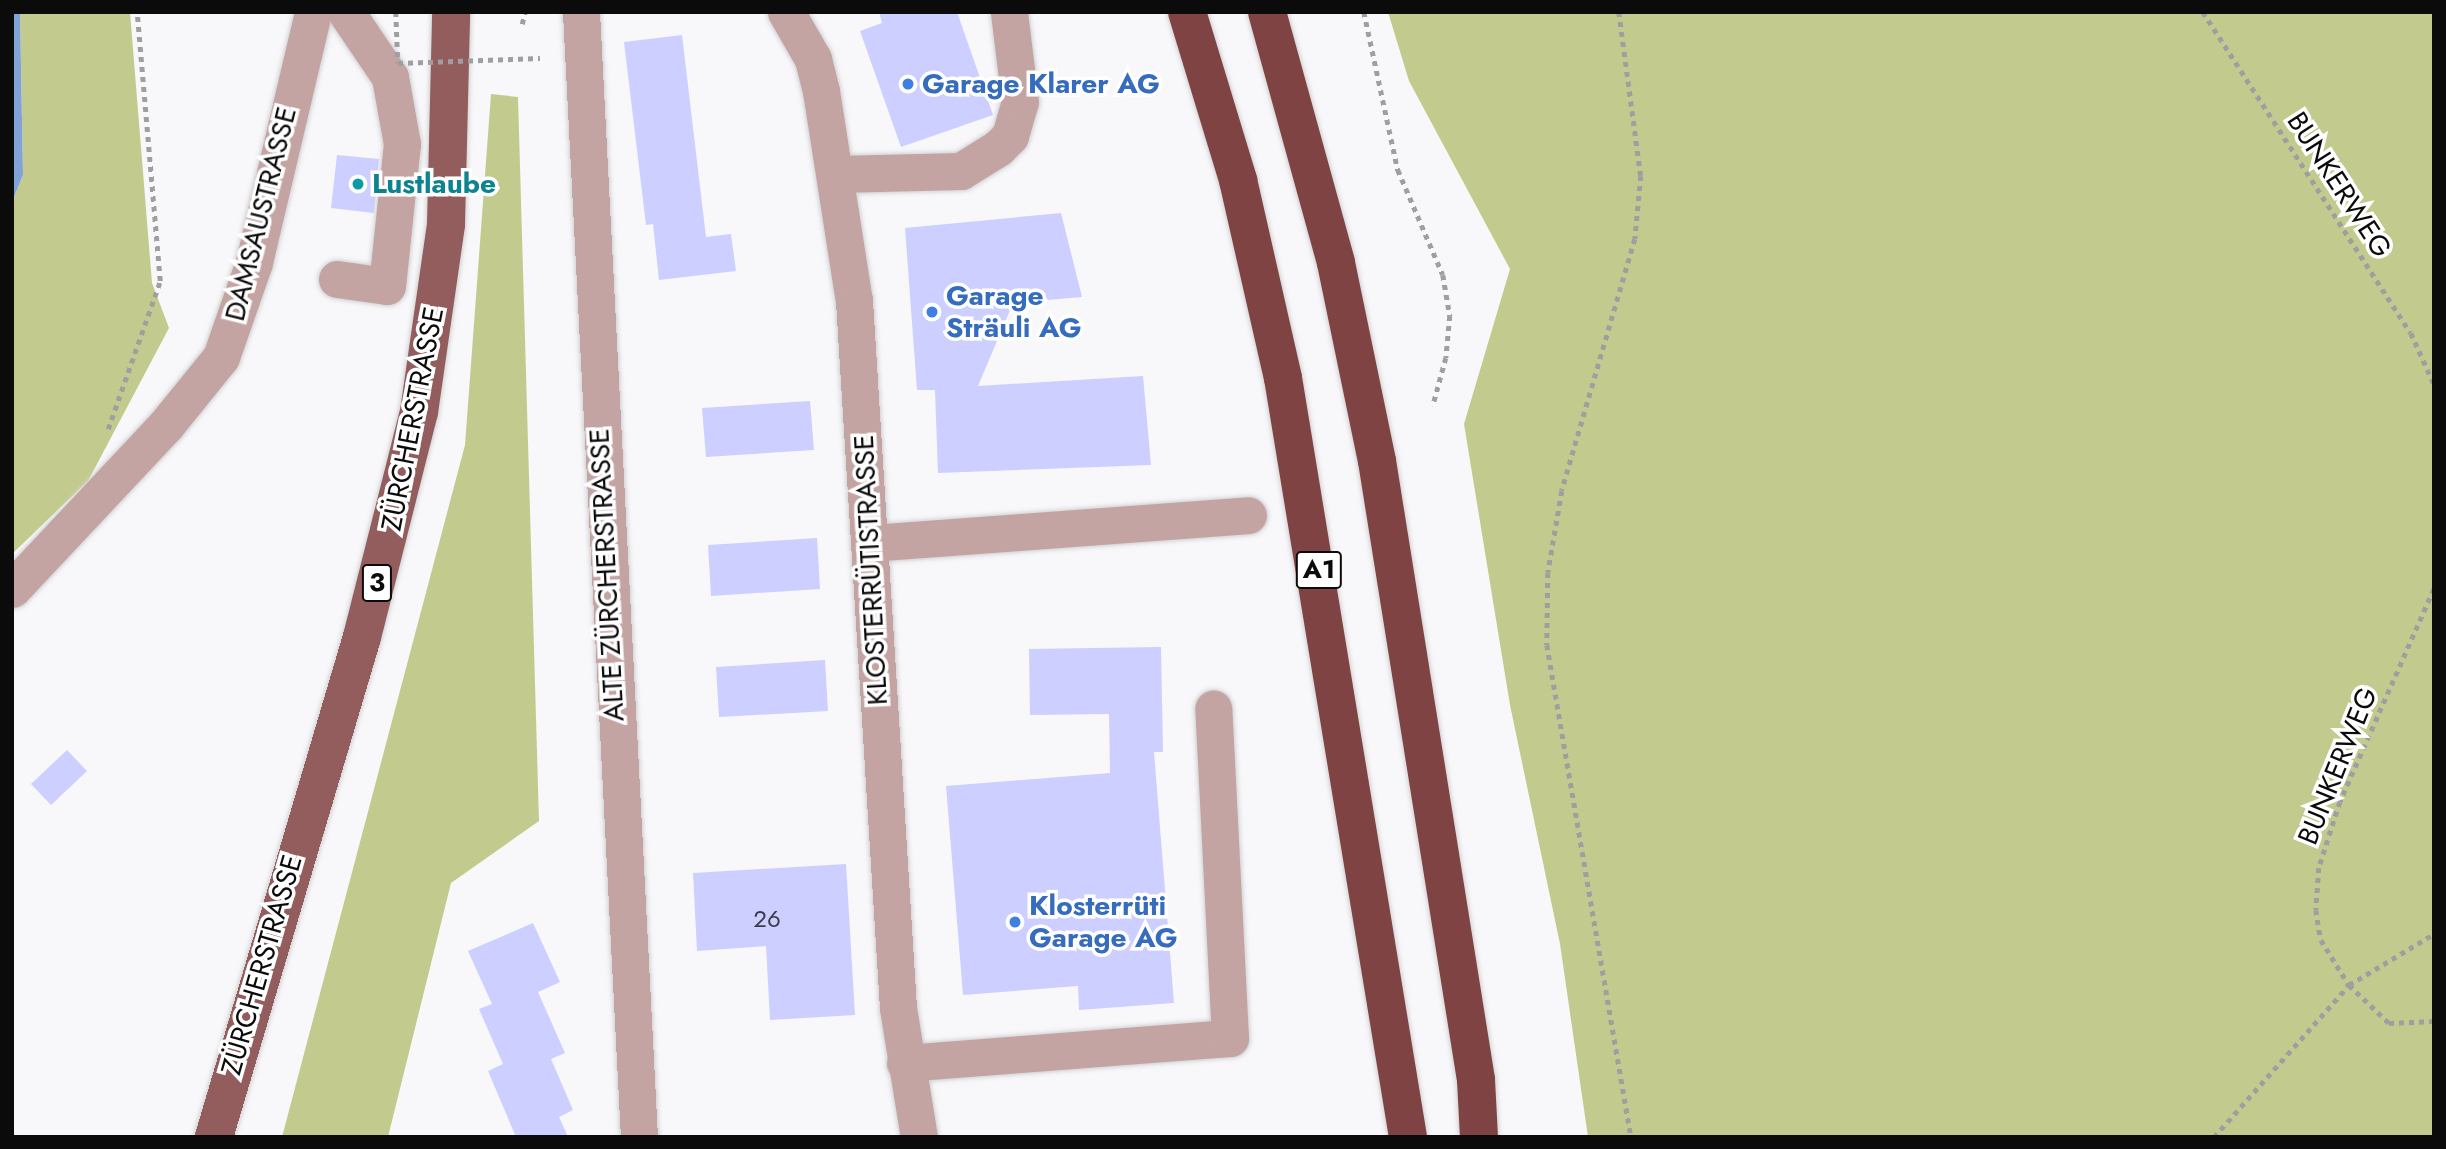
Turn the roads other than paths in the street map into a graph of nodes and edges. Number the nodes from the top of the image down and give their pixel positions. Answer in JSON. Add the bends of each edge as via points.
{"nodes":[{"id":1,"x":313,"y":12,"type":"edge"},
{"id":2,"x":346,"y":12,"type":"edge"},
{"id":3,"x":451,"y":12,"type":"edge"},
{"id":4,"x":581,"y":12,"type":"edge"},
{"id":5,"x":786,"y":12,"type":"edge"},
{"id":6,"x":1009,"y":12,"type":"edge"},
{"id":7,"x":1187,"y":12,"type":"edge"},
{"id":8,"x":1267,"y":12,"type":"edge"},
{"id":9,"x":837,"y":174,"type":"junction"},
{"id":10,"x":337,"y":279,"type":"dead end"},
{"id":11,"x":1248,"y":515,"type":"dead end"},
{"id":12,"x":870,"y":543,"type":"junction"},
{"id":13,"x":12,"y":589,"type":"edge"},
{"id":14,"x":1213,"y":708,"type":"dead end"},
{"id":15,"x":905,"y":1063,"type":"junction"},
{"id":16,"x":1476,"y":1080,"type":"junction"},
{"id":17,"x":214,"y":1137,"type":"edge"},
{"id":18,"x":639,"y":1137,"type":"edge"},
{"id":19,"x":919,"y":1137,"type":"edge"},
{"id":20,"x":1408,"y":1137,"type":"edge"},
{"id":21,"x":1479,"y":1137,"type":"edge"},
{"id":22,"x":1493,"y":1137,"type":"edge"}],
"edges":[{"from":1,"to":13,"type":"street","name":"DAMSAUSTRASSE","via":[[254,262],[221,357],[166,425]]},
{"from":2,"to":10,"type":"street","via":[[390,77],[398,100],[402,164],[387,286]]},
{"from":3,"to":17,"type":"main road","name":"ZÜRCHERSTRASSE","number":"3","via":[[446,224],[419,412],[362,637]]},
{"from":4,"to":18,"type":"street","name":"ALTE ZÜRCHERSTRASSE"},
{"from":5,"to":9,"type":"street","name":"KLOSTERRÜTISTRASSE","via":[[813,58]]},
{"from":6,"to":9,"type":"street","via":[[1020,102],[1010,136],[998,148],[947,173]]},
{"from":7,"to":20,"type":"highway","number":"A1","via":[[1238,180],[1283,378]]},
{"from":8,"to":16,"type":"highway","via":[[1311,161],[1367,411]]},
{"from":9,"to":12,"type":"street","name":"KLOSTERRÜTISTRASSE","via":[[854,301]]},
{"from":11,"to":12,"type":"street"},
{"from":12,"to":15,"type":"street","name":"KLOSTERRÜTISTRASSE","via":[[880,756]]},
{"from":14,"to":15,"type":"street","via":[[1230,1038]]},
{"from":15,"to":19,"type":"street","name":"KLOSTERRÜTISTRASSE"},
{"from":16,"to":21,"type":"highway"},
{"from":16,"to":22,"type":"highway"}]}
